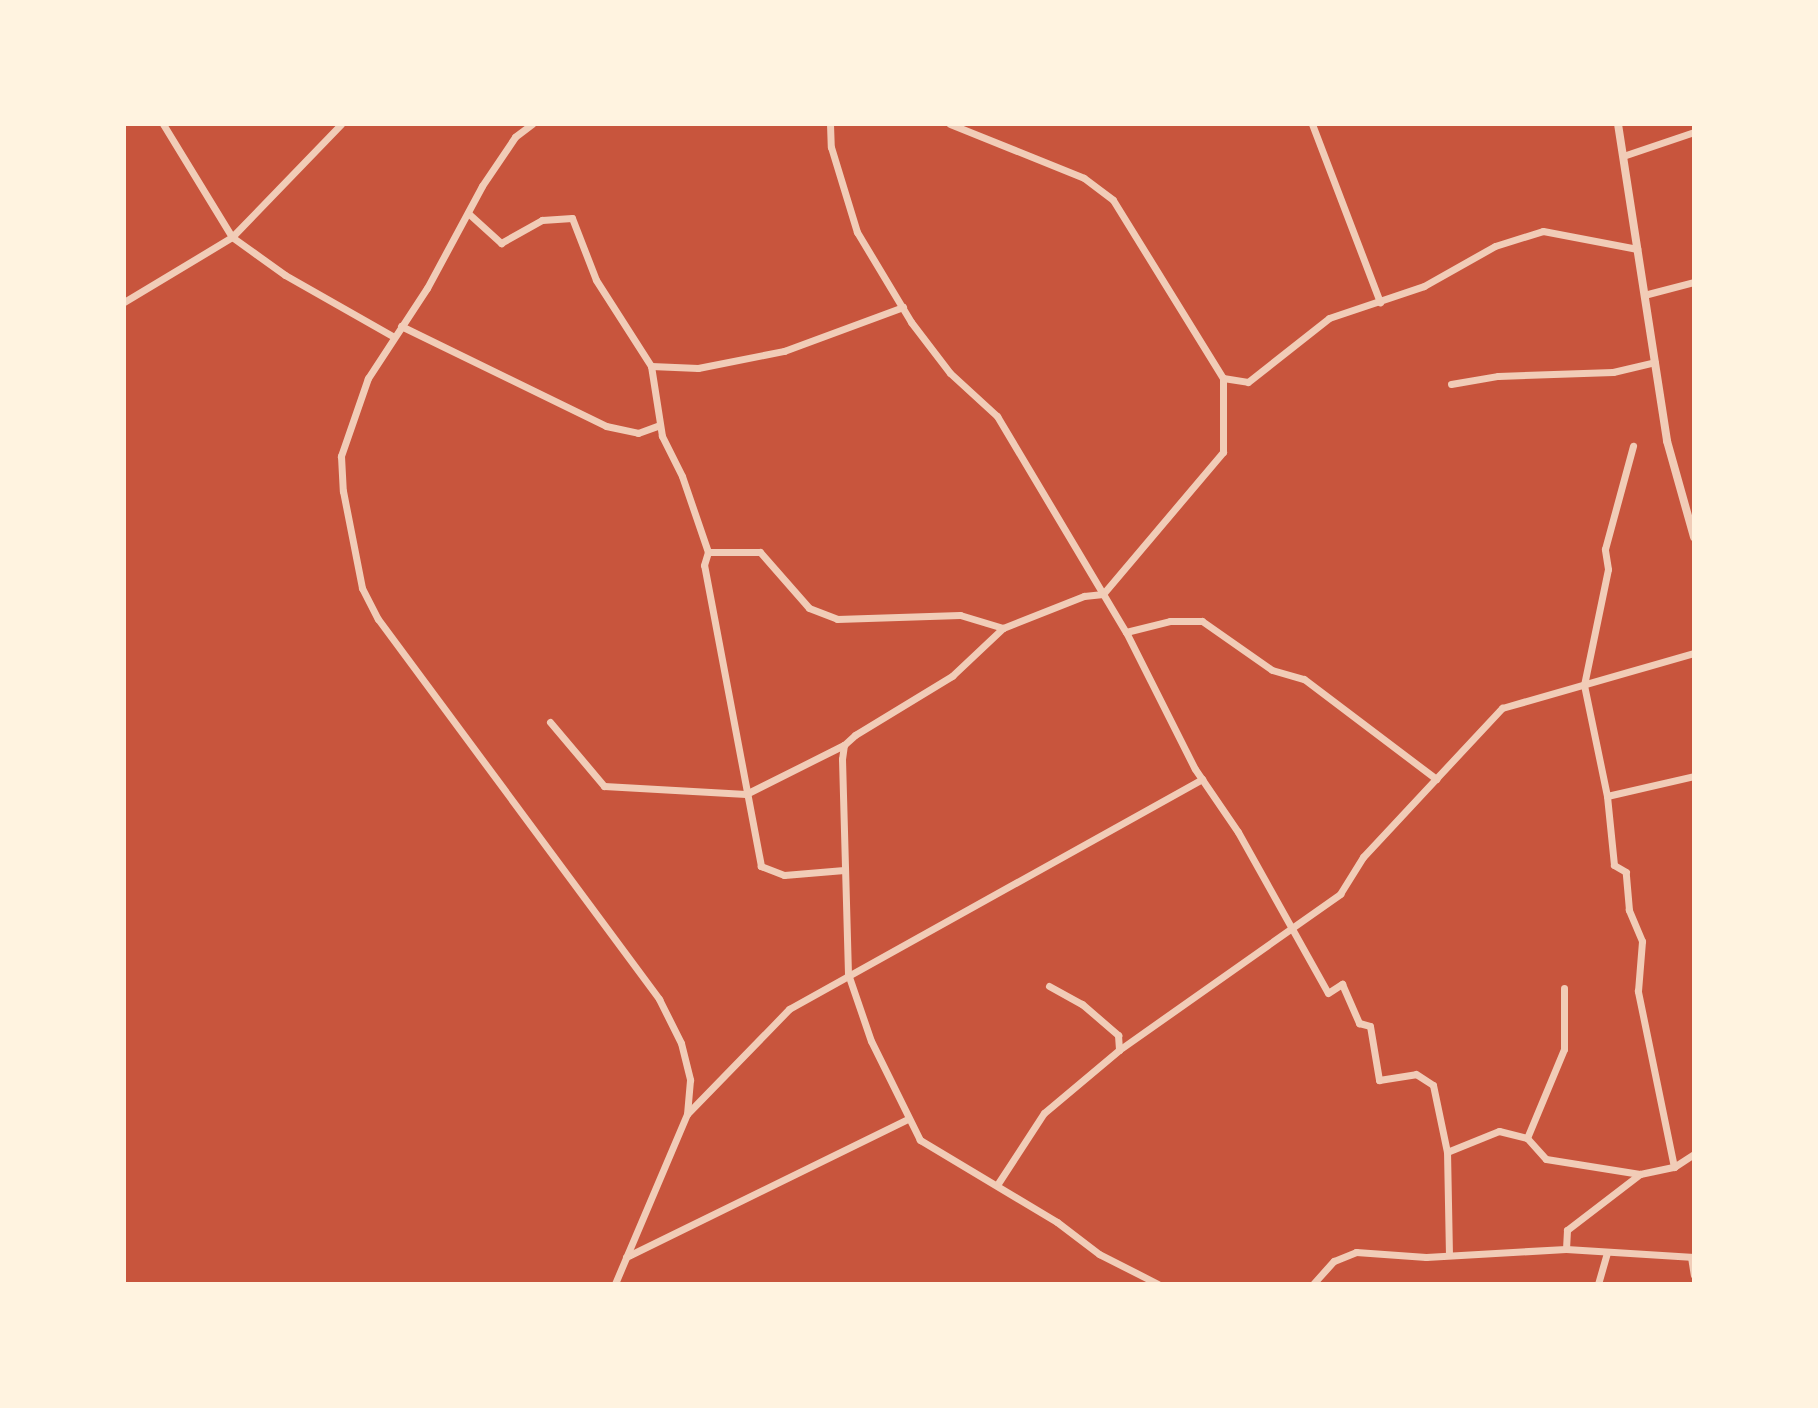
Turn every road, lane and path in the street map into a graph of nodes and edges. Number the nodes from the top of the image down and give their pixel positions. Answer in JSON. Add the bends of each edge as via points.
{"nodes":[{"id":1,"x":163,"y":124,"type":"edge"},
{"id":2,"x":341,"y":124,"type":"edge"},
{"id":3,"x":532,"y":124,"type":"edge"},
{"id":4,"x":830,"y":124,"type":"edge"},
{"id":5,"x":950,"y":124,"type":"edge"},
{"id":6,"x":1312,"y":124,"type":"edge"},
{"id":7,"x":1618,"y":124,"type":"edge"},
{"id":8,"x":1694,"y":132,"type":"edge"},
{"id":9,"x":1623,"y":156,"type":"junction"},
{"id":10,"x":468,"y":213,"type":"junction"},
{"id":11,"x":232,"y":237,"type":"junction"},
{"id":12,"x":1637,"y":249,"type":"junction"},
{"id":13,"x":1694,"y":282,"type":"edge"},
{"id":14,"x":1644,"y":295,"type":"junction"},
{"id":15,"x":124,"y":302,"type":"edge"},
{"id":16,"x":1380,"y":302,"type":"junction"},
{"id":17,"x":903,"y":307,"type":"junction"},
{"id":18,"x":401,"y":326,"type":"junction"},
{"id":19,"x":394,"y":337,"type":"junction"},
{"id":20,"x":1655,"y":362,"type":"junction"},
{"id":21,"x":651,"y":366,"type":"junction"},
{"id":22,"x":1223,"y":378,"type":"junction"},
{"id":23,"x":1451,"y":384,"type":"dead end"},
{"id":24,"x":660,"y":425,"type":"junction"},
{"id":25,"x":1633,"y":446,"type":"dead end"},
{"id":26,"x":1694,"y":537,"type":"edge"},
{"id":27,"x":708,"y":552,"type":"junction"},
{"id":28,"x":1103,"y":594,"type":"junction"},
{"id":29,"x":1003,"y":628,"type":"junction"},
{"id":30,"x":1126,"y":632,"type":"junction"},
{"id":31,"x":1694,"y":653,"type":"edge"},
{"id":32,"x":1584,"y":685,"type":"junction"},
{"id":33,"x":550,"y":722,"type":"dead end"},
{"id":34,"x":844,"y":745,"type":"junction"},
{"id":35,"x":1694,"y":776,"type":"edge"},
{"id":36,"x":1202,"y":779,"type":"junction"},
{"id":37,"x":1436,"y":779,"type":"junction"},
{"id":38,"x":746,"y":794,"type":"junction"},
{"id":39,"x":1607,"y":796,"type":"junction"},
{"id":40,"x":844,"y":870,"type":"junction"},
{"id":41,"x":1294,"y":927,"type":"junction"},
{"id":42,"x":848,"y":974,"type":"junction"},
{"id":43,"x":1049,"y":986,"type":"dead end"},
{"id":44,"x":1564,"y":988,"type":"dead end"},
{"id":45,"x":1119,"y":1050,"type":"junction"},
{"id":46,"x":687,"y":1114,"type":"junction"},
{"id":47,"x":908,"y":1119,"type":"junction"},
{"id":48,"x":1527,"y":1138,"type":"junction"},
{"id":49,"x":1447,"y":1152,"type":"junction"},
{"id":50,"x":1694,"y":1154,"type":"edge"},
{"id":51,"x":1674,"y":1167,"type":"junction"},
{"id":52,"x":1640,"y":1174,"type":"junction"},
{"id":53,"x":997,"y":1185,"type":"junction"},
{"id":54,"x":1566,"y":1249,"type":"junction"},
{"id":55,"x":1607,"y":1252,"type":"junction"},
{"id":56,"x":1449,"y":1255,"type":"junction"},
{"id":57,"x":626,"y":1257,"type":"junction"},
{"id":58,"x":1693,"y":1257,"type":"edge"},
{"id":59,"x":1694,"y":1275,"type":"edge"},
{"id":60,"x":615,"y":1284,"type":"edge"},
{"id":61,"x":1158,"y":1284,"type":"edge"},
{"id":62,"x":1313,"y":1284,"type":"edge"},
{"id":63,"x":1598,"y":1284,"type":"edge"}],
"edges":[{"from":1,"to":11,"type":"street"},
{"from":2,"to":11,"type":"street"},
{"from":3,"to":10,"type":"street","via":[[515,137]]},
{"from":4,"to":17,"type":"street","via":[[831,147],[857,232]]},
{"from":5,"to":22,"type":"street","via":[[1084,178],[1113,200]]},
{"from":6,"to":16,"type":"street"},
{"from":7,"to":9,"type":"street"},
{"from":8,"to":9,"type":"street"},
{"from":9,"to":12,"type":"street"},
{"from":10,"to":18,"type":"street"},
{"from":10,"to":21,"type":"street","via":[[501,243],[542,220],[572,218],[596,280]]},
{"from":11,"to":15,"type":"street"},
{"from":11,"to":19,"type":"street","via":[[297,282]]},
{"from":12,"to":14,"type":"street"},
{"from":12,"to":16,"type":"street","via":[[1543,231],[1495,246],[1424,286]]},
{"from":13,"to":14,"type":"street"},
{"from":14,"to":20,"type":"street"},
{"from":16,"to":22,"type":"street","via":[[1329,318],[1248,382]]},
{"from":17,"to":21,"type":"street","via":[[784,351],[698,368]]},
{"from":17,"to":28,"type":"street","via":[[950,373],[997,416]]},
{"from":18,"to":19,"type":"street"},
{"from":18,"to":24,"type":"street","via":[[606,426],[638,433]]},
{"from":19,"to":46,"type":"street","via":[[359,398],[341,456],[349,536],[362,588],[412,669],[659,999],[681,1043],[690,1080]]},
{"from":20,"to":23,"type":"street","via":[[1613,372],[1498,376]]},
{"from":20,"to":26,"type":"street","via":[[1667,441]]},
{"from":21,"to":24,"type":"street"},
{"from":22,"to":28,"type":"street","via":[[1223,452]]},
{"from":24,"to":27,"type":"street"},
{"from":25,"to":32,"type":"street","via":[[1605,549],[1608,569]]},
{"from":27,"to":29,"type":"street","via":[[760,552],[809,608],[837,619],[960,615]]},
{"from":27,"to":38,"type":"street","via":[[704,565]]},
{"from":28,"to":29,"type":"street","via":[[1084,596]]},
{"from":28,"to":30,"type":"street"},
{"from":29,"to":34,"type":"street","via":[[952,676]]},
{"from":30,"to":36,"type":"street"},
{"from":30,"to":37,"type":"street","via":[[1170,621],[1202,621],[1272,670],[1304,679]]},
{"from":31,"to":32,"type":"street"},
{"from":32,"to":37,"type":"street","via":[[1536,694],[1502,708]]},
{"from":32,"to":39,"type":"street"},
{"from":33,"to":38,"type":"street","via":[[604,786]]},
{"from":34,"to":38,"type":"street"},
{"from":34,"to":40,"type":"street"},
{"from":35,"to":39,"type":"street"},
{"from":36,"to":41,"type":"street"},
{"from":36,"to":42,"type":"street"},
{"from":37,"to":41,"type":"street","via":[[1363,857],[1340,894]]},
{"from":38,"to":40,"type":"street","via":[[761,866],[784,875]]},
{"from":39,"to":51,"type":"street","via":[[1614,865],[1626,872],[1629,910],[1642,941],[1638,991]]},
{"from":40,"to":42,"type":"street"},
{"from":41,"to":45,"type":"street"},
{"from":41,"to":49,"type":"street","via":[[1328,993],[1342,984],[1359,1023],[1370,1026],[1379,1080],[1416,1074],[1433,1085]]},
{"from":42,"to":46,"type":"street","via":[[789,1009]]},
{"from":42,"to":47,"type":"street","via":[[871,1041]]},
{"from":43,"to":45,"type":"street","via":[[1082,1004],[1118,1035]]},
{"from":44,"to":48,"type":"street","via":[[1564,1049]]},
{"from":45,"to":53,"type":"street","via":[[1044,1113],[1022,1139]]},
{"from":46,"to":57,"type":"street"},
{"from":47,"to":53,"type":"street","via":[[920,1140]]},
{"from":47,"to":57,"type":"street"},
{"from":48,"to":49,"type":"street","via":[[1499,1131]]},
{"from":48,"to":52,"type":"street","via":[[1546,1159]]},
{"from":49,"to":56,"type":"street"},
{"from":50,"to":51,"type":"street"},
{"from":51,"to":52,"type":"street"},
{"from":52,"to":54,"type":"street","via":[[1567,1230]]},
{"from":53,"to":61,"type":"street","via":[[1099,1254]]},
{"from":54,"to":55,"type":"street"},
{"from":54,"to":56,"type":"street"},
{"from":55,"to":58,"type":"street"},
{"from":55,"to":63,"type":"street"},
{"from":56,"to":62,"type":"street","via":[[1356,1252],[1334,1261]]},
{"from":57,"to":60,"type":"street"},
{"from":58,"to":59,"type":"street"}]}
